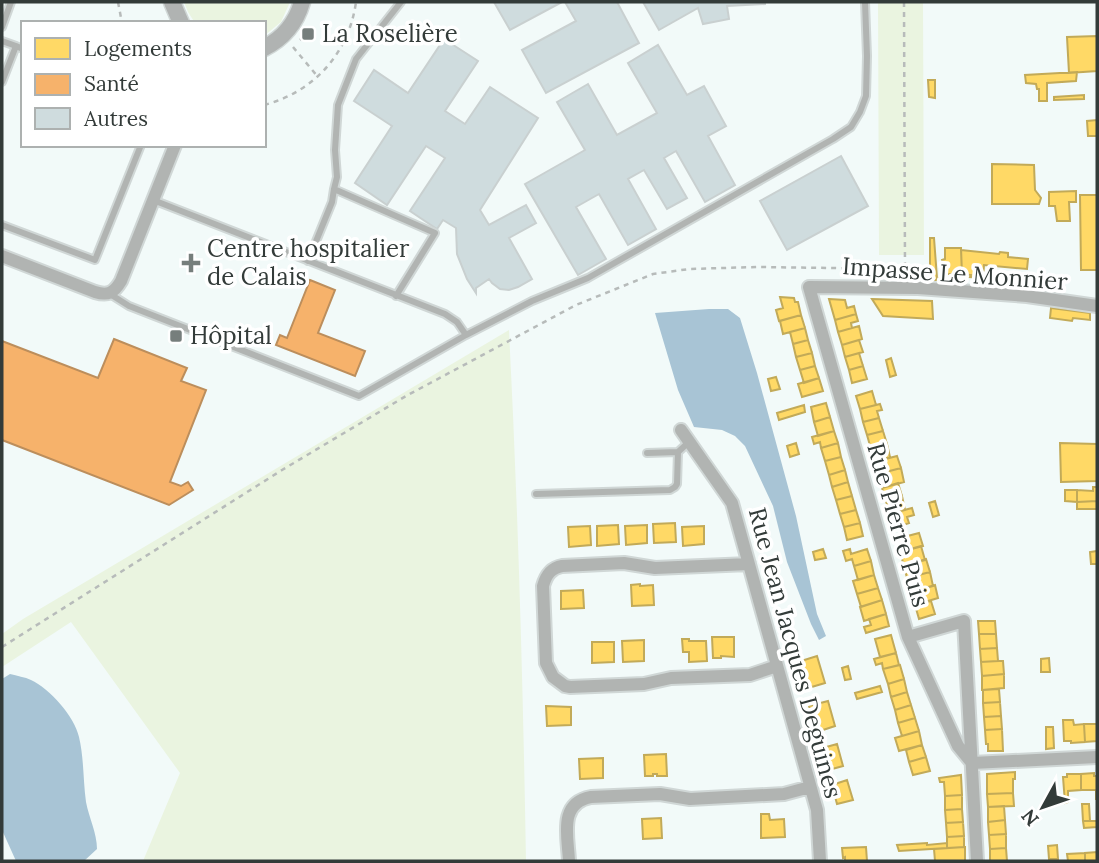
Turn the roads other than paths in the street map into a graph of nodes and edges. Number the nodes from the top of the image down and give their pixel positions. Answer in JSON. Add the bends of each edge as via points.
{"nodes":[{"id":1,"x":11,"y":2,"type":"edge"},
{"id":2,"x":172,"y":2,"type":"edge"},
{"id":3,"x":302,"y":2,"type":"edge"},
{"id":4,"x":401,"y":2,"type":"edge"},
{"id":5,"x":865,"y":2,"type":"edge"},
{"id":6,"x":180,"y":21,"type":"edge"},
{"id":7,"x":2,"y":27,"type":"edge"},
{"id":8,"x":2,"y":41,"type":"edge"},
{"id":9,"x":266,"y":47,"type":"edge"},
{"id":10,"x":19,"y":48,"type":"edge"},
{"id":11,"x":2,"y":82,"type":"edge"},
{"id":12,"x":140,"y":147,"type":"edge"},
{"id":13,"x":174,"y":147,"type":"edge"},
{"id":14,"x":334,"y":189,"type":"junction"},
{"id":15,"x":153,"y":200,"type":"junction"},
{"id":16,"x":2,"y":225,"type":"edge"},
{"id":17,"x":2,"y":256,"type":"edge"},
{"id":18,"x":308,"y":261,"type":"junction"},
{"id":19,"x":809,"y":287,"type":"joint"},
{"id":20,"x":110,"y":294,"type":"junction"},
{"id":21,"x":396,"y":296,"type":"junction"},
{"id":22,"x":1097,"y":306,"type":"edge"},
{"id":23,"x":466,"y":335,"type":"junction"},
{"id":24,"x":681,"y":430,"type":"dead end"},
{"id":25,"x":689,"y":442,"type":"junction"},
{"id":26,"x":678,"y":452,"type":"junction"},
{"id":27,"x":647,"y":453,"type":"dead end"},
{"id":28,"x":536,"y":494,"type":"dead end"},
{"id":29,"x":749,"y":564,"type":"junction"},
{"id":30,"x":908,"y":637,"type":"junction"},
{"id":31,"x":777,"y":666,"type":"junction"},
{"id":32,"x":1097,"y":757,"type":"edge"},
{"id":33,"x":972,"y":764,"type":"junction"},
{"id":34,"x":810,"y":787,"type":"junction"},
{"id":35,"x":569,"y":861,"type":"edge"},
{"id":36,"x":820,"y":861,"type":"edge"},
{"id":37,"x":977,"y":861,"type":"edge"}],
"edges":[{"from":1,"to":7,"type":"lane"},
{"from":2,"to":6,"type":"street"},
{"from":3,"to":9,"type":"street","via":[[288,30]]},
{"from":4,"to":14,"type":"lane","via":[[356,59],[338,105]]},
{"from":5,"to":23,"type":"lane","via":[[866,96],[851,127],[589,278]]},
{"from":8,"to":10,"type":"lane"},
{"from":10,"to":11,"type":"lane"},
{"from":12,"to":16,"type":"lane","via":[[95,260]]},
{"from":13,"to":15,"type":"street"},
{"from":14,"to":18,"type":"lane"},
{"from":14,"to":21,"type":"lane","via":[[435,233]]},
{"from":15,"to":18,"type":"lane"},
{"from":15,"to":20,"type":"street","via":[[121,281]]},
{"from":17,"to":20,"type":"street"},
{"from":18,"to":21,"type":"lane"},
{"from":19,"to":22,"type":"street","name":"Impasse Le Monnier","via":[[912,288]]},
{"from":19,"to":30,"type":"street","name":"Rue Pierre Puis"},
{"from":20,"to":23,"type":"lane","via":[[129,306],[359,396]]},
{"from":21,"to":23,"type":"lane","via":[[445,314]]},
{"from":24,"to":25,"type":"street","name":"Rue Jean Jacques Deguines"},
{"from":25,"to":26,"type":"lane"},
{"from":25,"to":29,"type":"street","name":"Rue Jean Jacques Deguines","via":[[732,503]]},
{"from":26,"to":27,"type":"lane"},
{"from":26,"to":28,"type":"lane","via":[[677,484],[670,490]]},
{"from":29,"to":31,"type":"street","name":"Rue Jean Jacques Deguines"},
{"from":29,"to":31,"type":"street","via":[[655,568],[624,563],[555,568],[543,586],[547,667],[555,680],[570,687],[750,675]]},
{"from":30,"to":33,"type":"street","name":"Rue Pierre Puis","via":[[958,746]]},
{"from":30,"to":33,"type":"street","via":[[964,621]]},
{"from":31,"to":34,"type":"street","name":"Rue Jean Jacques Deguines"},
{"from":32,"to":33,"type":"street"},
{"from":33,"to":37,"type":"street"},
{"from":34,"to":35,"type":"street","via":[[784,794],[690,799],[660,794],[581,799],[567,819]]},
{"from":34,"to":36,"type":"street","name":"Rue Jean Jacques Deguines","via":[[817,810]]}]}
